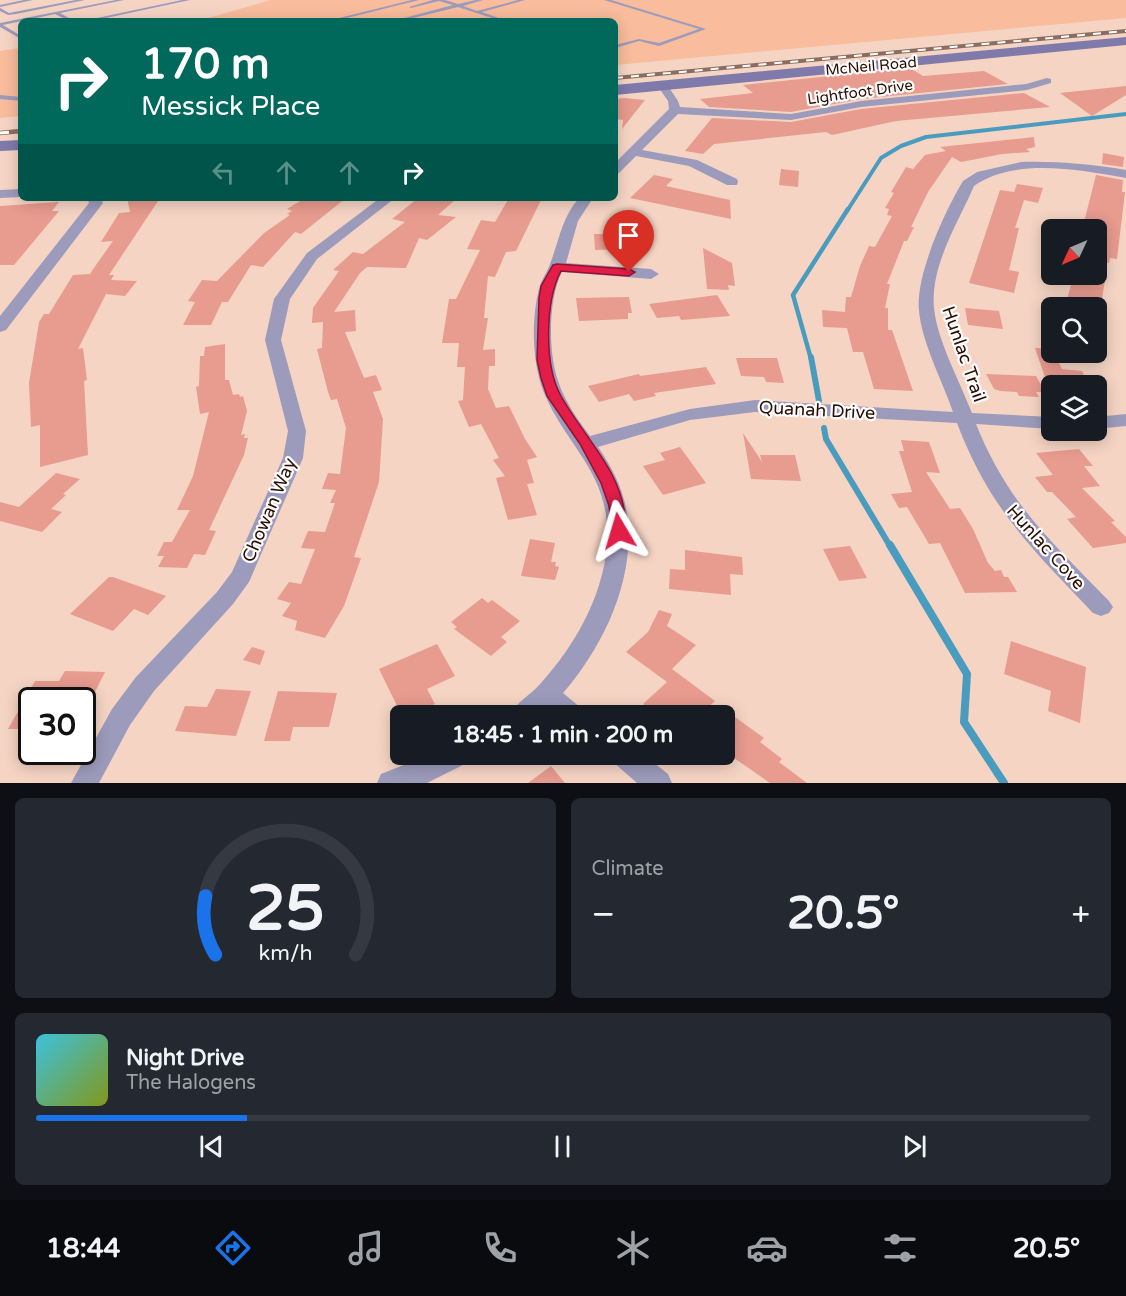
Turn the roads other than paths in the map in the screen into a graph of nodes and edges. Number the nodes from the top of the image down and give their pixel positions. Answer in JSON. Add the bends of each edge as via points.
{"nodes":[{"id":1,"x":31,"y":0,"type":"edge"},
{"id":2,"x":83,"y":0,"type":"edge"},
{"id":3,"x":122,"y":0,"type":"edge"},
{"id":4,"x":188,"y":0,"type":"edge"},
{"id":5,"x":417,"y":0,"type":"edge"},
{"id":6,"x":440,"y":0,"type":"edge"},
{"id":7,"x":479,"y":0,"type":"edge"},
{"id":8,"x":523,"y":0,"type":"edge"},
{"id":9,"x":606,"y":0,"type":"edge"},
{"id":10,"x":109,"y":1,"type":"edge"},
{"id":11,"x":13,"y":3,"type":"junction"},
{"id":12,"x":459,"y":6,"type":"junction"},
{"id":13,"x":0,"y":8,"type":"edge"},
{"id":14,"x":26,"y":11,"type":"junction"},
{"id":15,"x":477,"y":12,"type":"junction"},
{"id":16,"x":56,"y":13,"type":"junction"},
{"id":17,"x":31,"y":18,"type":"edge"},
{"id":18,"x":66,"y":18,"type":"edge"},
{"id":19,"x":100,"y":18,"type":"edge"},
{"id":20,"x":342,"y":18,"type":"edge"},
{"id":21,"x":365,"y":18,"type":"edge"},
{"id":22,"x":408,"y":18,"type":"edge"},
{"id":23,"x":496,"y":18,"type":"edge"},
{"id":24,"x":18,"y":20,"type":"edge"},
{"id":25,"x":0,"y":24,"type":"edge"},
{"id":26,"x":18,"y":36,"type":"edge"},
{"id":27,"x":1126,"y":41,"type":"edge"},
{"id":28,"x":618,"y":46,"type":"edge"},
{"id":29,"x":1047,"y":81,"type":"dead end"},
{"id":30,"x":662,"y":85,"type":"junction"},
{"id":31,"x":618,"y":90,"type":"edge"},
{"id":32,"x":0,"y":97,"type":"edge"},
{"id":33,"x":18,"y":99,"type":"edge"},
{"id":34,"x":675,"y":110,"type":"junction"},
{"id":35,"x":18,"y":145,"type":"edge"},
{"id":36,"x":0,"y":146,"type":"edge"},
{"id":37,"x":618,"y":155,"type":"edge"},
{"id":38,"x":632,"y":155,"type":"junction"},
{"id":39,"x":618,"y":167,"type":"edge"},
{"id":40,"x":1126,"y":174,"type":"edge"},
{"id":41,"x":732,"y":182,"type":"dead end"},
{"id":42,"x":0,"y":194,"type":"edge"},
{"id":43,"x":18,"y":194,"type":"edge"},
{"id":44,"x":95,"y":201,"type":"edge"},
{"id":45,"x":384,"y":201,"type":"edge"},
{"id":46,"x":584,"y":201,"type":"edge"},
{"id":47,"x":557,"y":267,"type":"junction"},
{"id":48,"x":651,"y":274,"type":"dead end"},
{"id":49,"x":0,"y":327,"type":"edge"},
{"id":50,"x":965,"y":419,"type":"junction"},
{"id":51,"x":1126,"y":420,"type":"edge"},
{"id":52,"x":1041,"y":422,"type":"edge"},
{"id":53,"x":1107,"y":422,"type":"edge"},
{"id":54,"x":587,"y":444,"type":"junction"},
{"id":55,"x":1101,"y":607,"type":"dead end"},
{"id":56,"x":548,"y":696,"type":"junction"},
{"id":57,"x":536,"y":705,"type":"edge"},
{"id":58,"x":559,"y":705,"type":"edge"},
{"id":59,"x":437,"y":765,"type":"edge"},
{"id":60,"x":636,"y":765,"type":"edge"},
{"id":61,"x":85,"y":783,"type":"edge"},
{"id":62,"x":391,"y":783,"type":"edge"},
{"id":63,"x":658,"y":783,"type":"edge"}],
"edges":[{"from":1,"to":11,"type":"lane"},
{"from":2,"to":14,"type":"lane"},
{"from":3,"to":10,"type":"lane"},
{"from":4,"to":19,"type":"lane"},
{"from":5,"to":20,"type":"lane"},
{"from":6,"to":12,"type":"lane"},
{"from":6,"to":21,"type":"lane"},
{"from":7,"to":12,"type":"lane"},
{"from":8,"to":15,"type":"lane"},
{"from":9,"to":28,"type":"lane","via":[[704,29],[659,45],[639,40]]},
{"from":10,"to":16,"type":"lane"},
{"from":11,"to":13,"type":"lane"},
{"from":11,"to":14,"type":"lane"},
{"from":12,"to":15,"type":"lane"},
{"from":12,"to":22,"type":"lane"},
{"from":13,"to":14,"type":"lane","via":[[8,14]]},
{"from":15,"to":23,"type":"lane"},
{"from":16,"to":17,"type":"lane"},
{"from":16,"to":18,"type":"lane"},
{"from":24,"to":25,"type":"lane"},
{"from":25,"to":26,"type":"lane"},
{"from":27,"to":30,"type":"main road","name":"McNeil Road"},
{"from":29,"to":34,"type":"street","name":"Lightfoot Drive","via":[[1027,87],[861,104],[791,117]]},
{"from":30,"to":31,"type":"main road","name":"McNeil Road"},
{"from":30,"to":34,"type":"street"},
{"from":32,"to":33,"type":"lane"},
{"from":34,"to":38,"type":"street"},
{"from":35,"to":36,"type":"main road"},
{"from":37,"to":38,"type":"street"},
{"from":38,"to":39,"type":"street"},
{"from":38,"to":41,"type":"street","via":[[693,163]]},
{"from":40,"to":50,"type":"street","name":"Hunlac Trail","via":[[1046,165],[992,171],[968,184],[936,257],[926,300],[931,328]]},
{"from":42,"to":43,"type":"street"},
{"from":44,"to":49,"type":"street"},
{"from":45,"to":61,"type":"street","name":"Chowan Way","via":[[312,256],[282,299],[273,339],[297,431],[293,458],[241,576],[145,684],[121,717]]},
{"from":46,"to":47,"type":"street","via":[[568,227]]},
{"from":47,"to":48,"type":"street"},
{"from":47,"to":54,"type":"street","via":[[545,298],[543,360],[554,396]]},
{"from":50,"to":52,"type":"street","name":"Quanah Drive"},
{"from":50,"to":54,"type":"street","name":"Quanah Drive","via":[[755,406],[720,408],[685,414]]},
{"from":50,"to":55,"type":"street","name":"Hunlac Cove","via":[[989,474],[1016,517]]},
{"from":51,"to":53,"type":"street"},
{"from":54,"to":56,"type":"street","via":[[616,506],[619,544],[605,602],[572,664]]},
{"from":56,"to":57,"type":"street"},
{"from":56,"to":58,"type":"street"},
{"from":59,"to":62,"type":"street"},
{"from":60,"to":63,"type":"street"}]}
